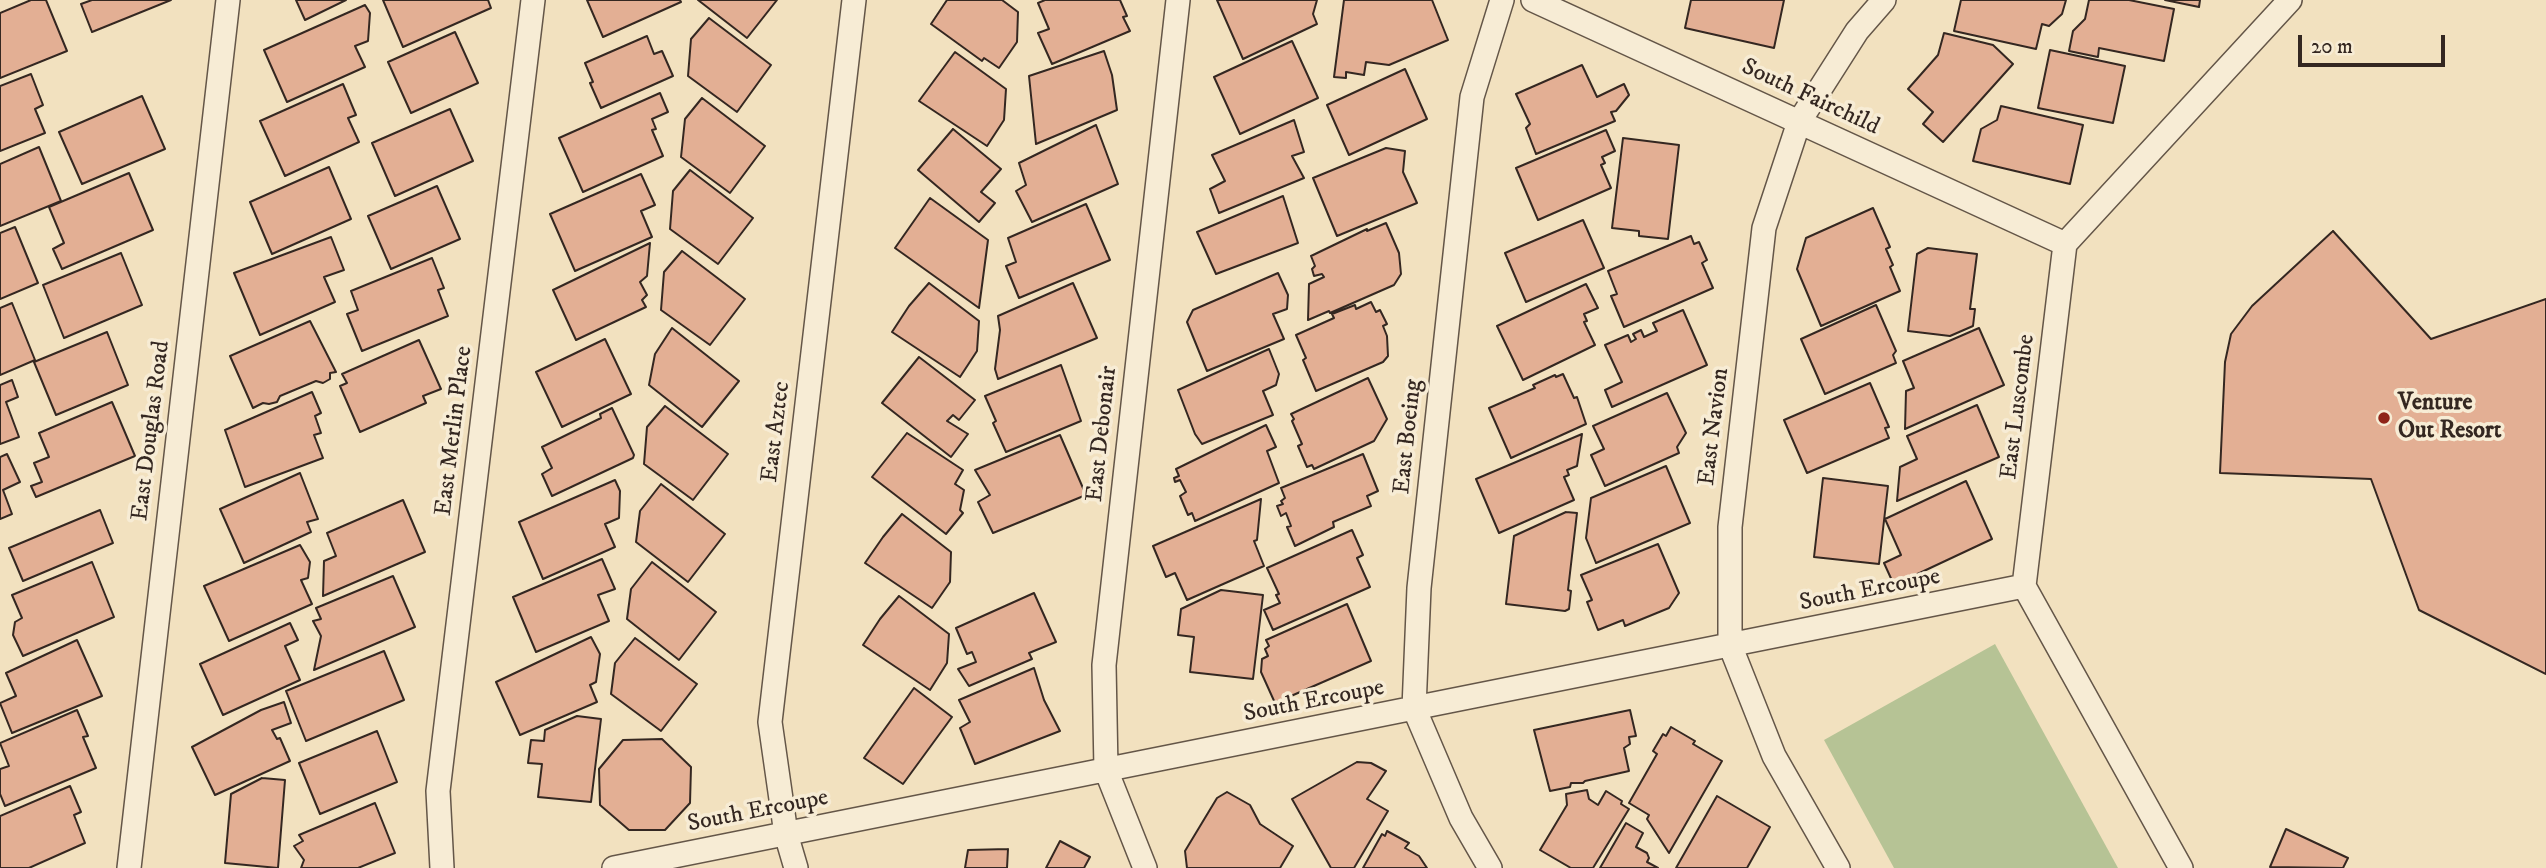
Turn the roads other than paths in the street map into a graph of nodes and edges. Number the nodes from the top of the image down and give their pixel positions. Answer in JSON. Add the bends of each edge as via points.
{"nodes":[{"id":1,"x":228,"y":0,"type":"edge"},
{"id":2,"x":533,"y":0,"type":"edge"},
{"id":3,"x":854,"y":0,"type":"edge"},
{"id":4,"x":1178,"y":0,"type":"edge"},
{"id":5,"x":1502,"y":0,"type":"edge"},
{"id":6,"x":1533,"y":0,"type":"edge"},
{"id":7,"x":1884,"y":0,"type":"edge"},
{"id":8,"x":2290,"y":0,"type":"edge"},
{"id":9,"x":1799,"y":122,"type":"junction"},
{"id":10,"x":2064,"y":244,"type":"junction"},
{"id":11,"x":2024,"y":586,"type":"junction"},
{"id":12,"x":1730,"y":645,"type":"junction"},
{"id":13,"x":1414,"y":708,"type":"junction"},
{"id":14,"x":1106,"y":770,"type":"junction"},
{"id":15,"x":786,"y":834,"type":"junction"},
{"id":16,"x":129,"y":868,"type":"edge"},
{"id":17,"x":442,"y":868,"type":"edge"},
{"id":18,"x":614,"y":868,"type":"edge"},
{"id":19,"x":796,"y":868,"type":"edge"},
{"id":20,"x":1144,"y":868,"type":"edge"},
{"id":21,"x":1490,"y":868,"type":"edge"},
{"id":22,"x":1838,"y":868,"type":"edge"},
{"id":23,"x":2181,"y":868,"type":"edge"}],
"edges":[{"from":1,"to":16,"type":"lane","name":"East Douglas Road"},
{"from":2,"to":17,"type":"lane","name":"East Merlin Place","via":[[438,791]]},
{"from":3,"to":15,"type":"lane","name":"East Aztec","via":[[770,722]]},
{"from":4,"to":14,"type":"lane","name":"East Debonair","via":[[1104,665]]},
{"from":5,"to":13,"type":"lane","name":"East Boeing","via":[[1472,97],[1419,588]]},
{"from":6,"to":9,"type":"lane","name":"South Fairchild"},
{"from":7,"to":9,"type":"lane","name":"East Navion","via":[[1857,32]]},
{"from":8,"to":10,"type":"lane"},
{"from":9,"to":10,"type":"lane","name":"South Fairchild"},
{"from":9,"to":12,"type":"lane","name":"East Navion","via":[[1764,228],[1730,527]]},
{"from":10,"to":11,"type":"lane","name":"East Luscombe"},
{"from":11,"to":12,"type":"lane","name":"South Ercoupe"},
{"from":11,"to":23,"type":"lane"},
{"from":12,"to":13,"type":"lane","name":"South Ercoupe"},
{"from":12,"to":22,"type":"lane","name":"East Navion","via":[[1774,756]]},
{"from":13,"to":14,"type":"lane","name":"South Ercoupe"},
{"from":13,"to":21,"type":"lane","name":"East Boeing","via":[[1461,818]]},
{"from":14,"to":15,"type":"lane","name":"South Ercoupe"},
{"from":14,"to":20,"type":"lane","name":"East Debonair"},
{"from":15,"to":18,"type":"lane","name":"South Ercoupe"},
{"from":15,"to":19,"type":"lane","name":"East Aztec"}]}
